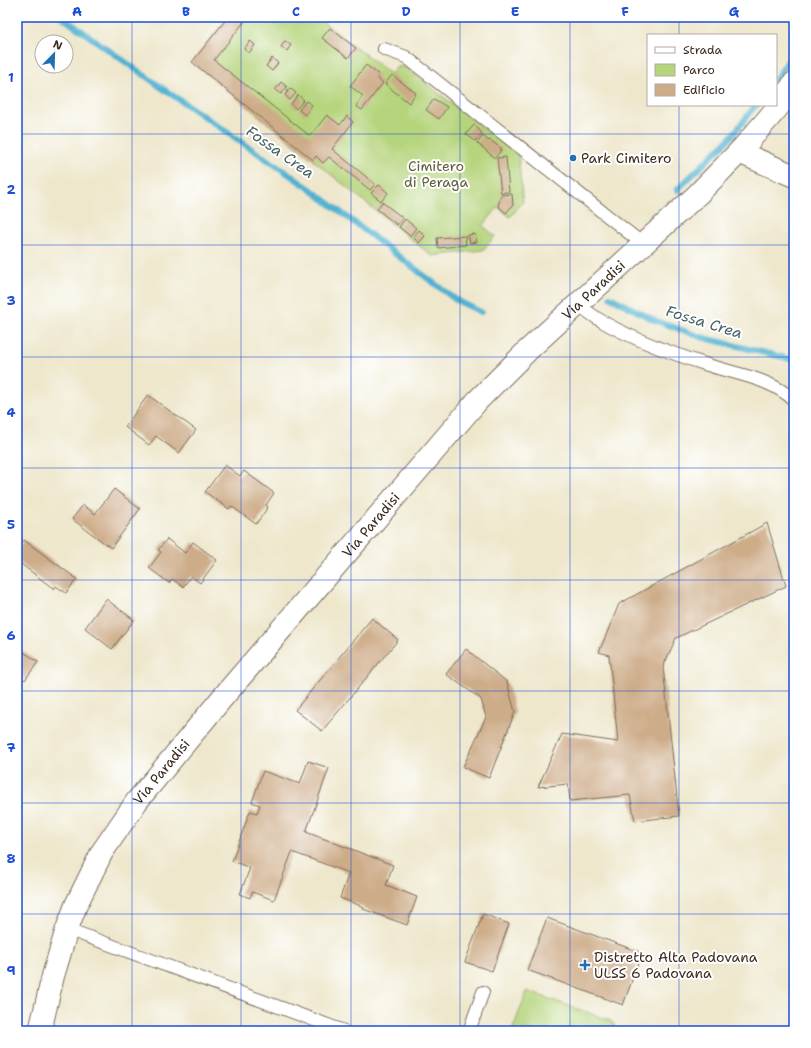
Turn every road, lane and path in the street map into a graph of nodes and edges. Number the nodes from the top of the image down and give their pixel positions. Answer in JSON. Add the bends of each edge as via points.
{"nodes":[{"id":1,"x":384,"y":49,"type":"dead end"},
{"id":2,"x":794,"y":83,"type":"edge"},
{"id":3,"x":741,"y":150,"type":"junction"},
{"id":4,"x":794,"y":176,"type":"edge"},
{"id":5,"x":643,"y":244,"type":"junction"},
{"id":6,"x":579,"y":304,"type":"junction"},
{"id":7,"x":794,"y":400,"type":"edge"},
{"id":8,"x":67,"y":929,"type":"junction"},
{"id":9,"x":483,"y":992,"type":"dead end"},
{"id":10,"x":40,"y":1031,"type":"edge"},
{"id":11,"x":344,"y":1031,"type":"edge"},
{"id":12,"x":469,"y":1031,"type":"edge"}],
"edges":[{"from":1,"to":5,"type":"lane","via":[[406,57]]},
{"from":2,"to":3,"type":"street","name":"Via Paradisi"},
{"from":3,"to":4,"type":"street","via":[[748,156]]},
{"from":3,"to":5,"type":"street","name":"Via Paradisi"},
{"from":5,"to":6,"type":"street","name":"Via Paradisi"},
{"from":6,"to":7,"type":"lane","via":[[587,313],[650,344],[763,380],[785,391]]},
{"from":6,"to":8,"type":"street","name":"Via Paradisi","via":[[528,350],[473,406],[162,770],[102,852]]},
{"from":8,"to":10,"type":"street","name":"Via Paradisi"},
{"from":8,"to":11,"type":"lane"},
{"from":9,"to":12,"type":"lane"}]}
